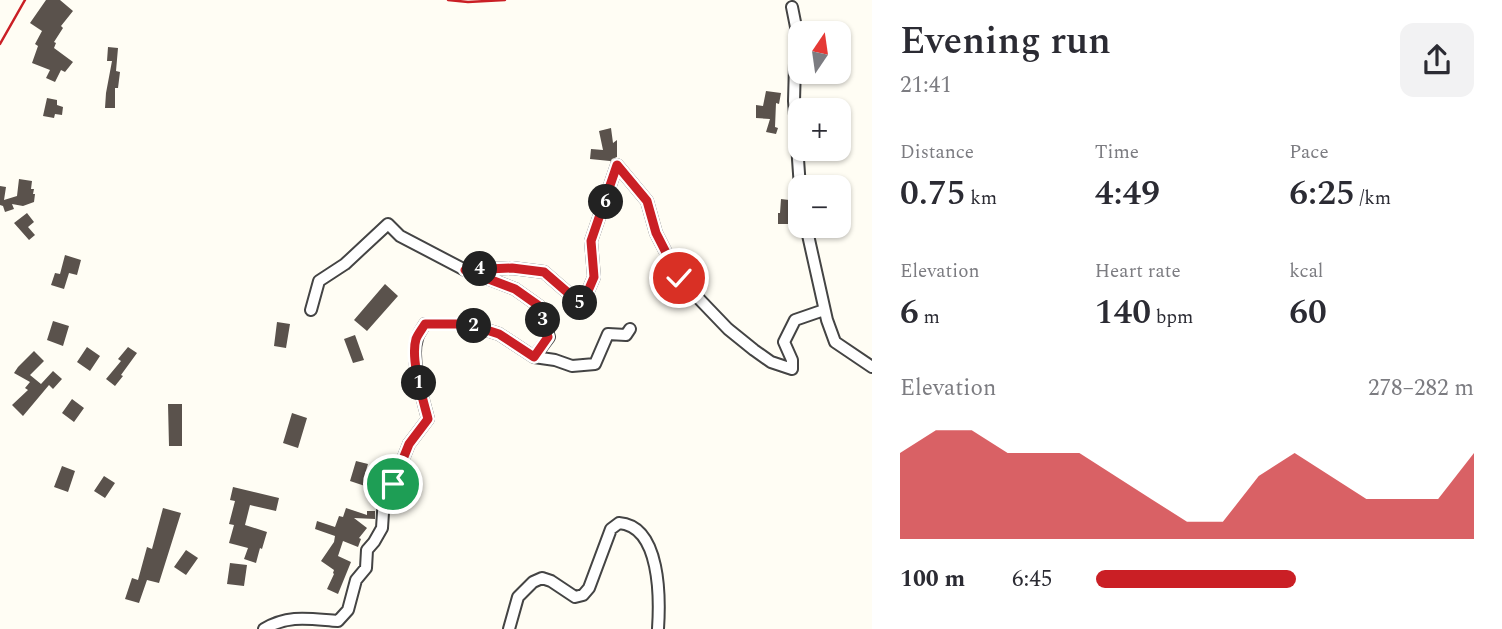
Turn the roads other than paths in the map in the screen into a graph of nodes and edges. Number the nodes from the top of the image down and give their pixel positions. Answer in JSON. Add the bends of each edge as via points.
{"nodes":[{"id":1,"x":792,"y":7,"type":"dead end"},
{"id":2,"x":799,"y":175,"type":"edge"},
{"id":3,"x":809,"y":238,"type":"edge"},
{"id":4,"x":465,"y":270,"type":"junction"},
{"id":5,"x":311,"y":310,"type":"dead end"},
{"id":6,"x":824,"y":310,"type":"junction"},
{"id":7,"x":630,"y":329,"type":"dead end"},
{"id":8,"x":534,"y":357,"type":"junction"},
{"id":9,"x":872,"y":367,"type":"edge"},
{"id":10,"x":264,"y":629,"type":"edge"},
{"id":11,"x":509,"y":629,"type":"edge"},
{"id":12,"x":658,"y":629,"type":"edge"}],
"edges":[{"from":1,"to":2,"type":"street"},
{"from":3,"to":6,"type":"street"},
{"from":4,"to":5,"type":"street","via":[[400,236],[388,224],[319,281]]},
{"from":4,"to":6,"type":"street","via":[[544,272],[582,305],[594,277],[591,241],[617,165],[647,201],[656,233],[679,278],[728,329],[771,362],[792,369],[784,341],[795,320]]},
{"from":4,"to":8,"type":"street","via":[[515,289],[539,306],[548,337]]},
{"from":6,"to":9,"type":"street","via":[[835,342]]},
{"from":7,"to":8,"type":"street","via":[[626,335],[608,334],[595,364],[572,366]]},
{"from":8,"to":10,"type":"street","via":[[499,334],[468,324],[425,324],[416,341],[416,359],[428,419],[409,444],[384,497],[382,528],[367,550],[366,568],[356,580],[348,610],[338,621],[293,617]]},
{"from":11,"to":12,"type":"street","via":[[518,597],[533,582],[542,578],[575,597],[583,595],[611,529],[628,523],[650,548],[659,580]]}]}
